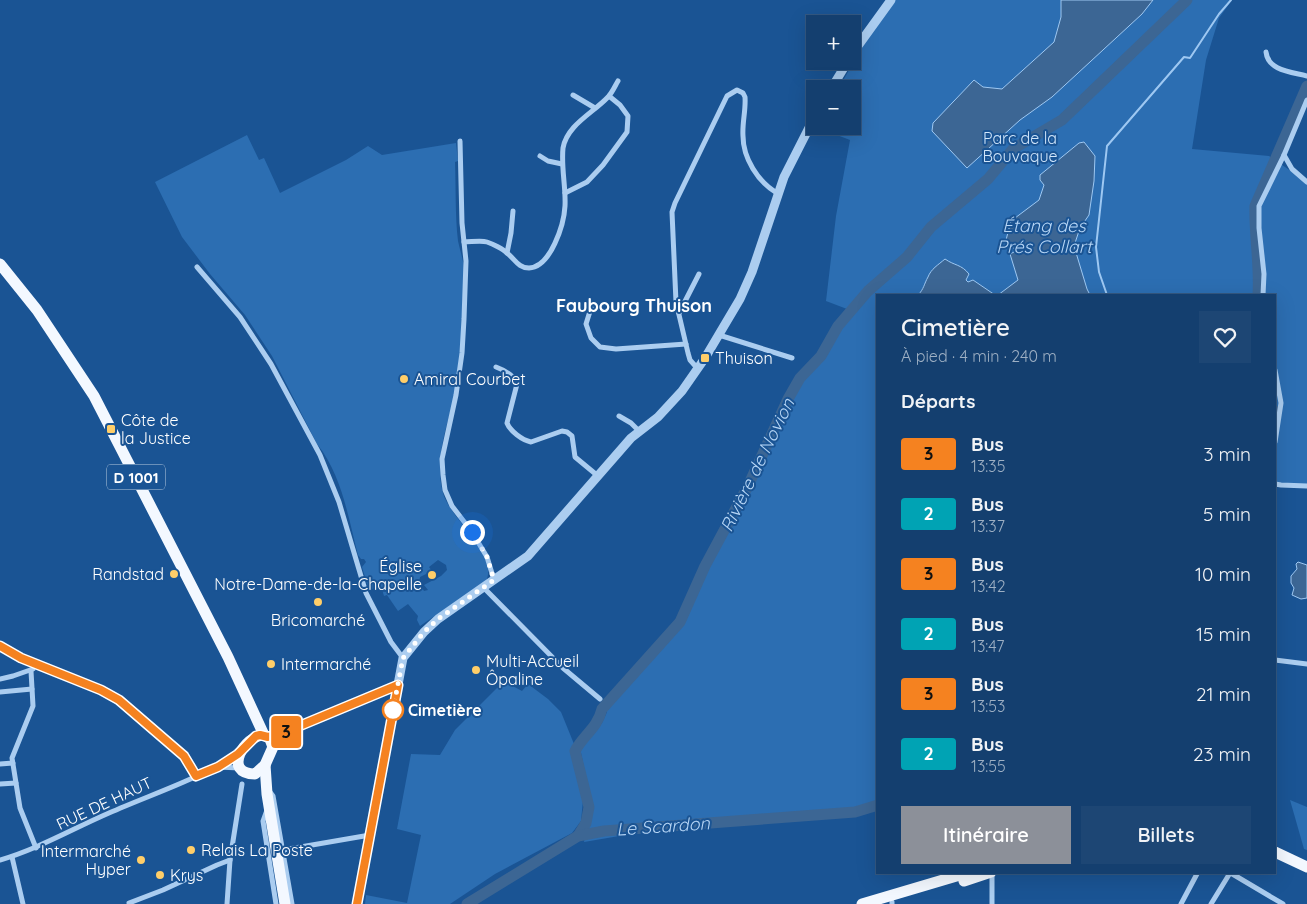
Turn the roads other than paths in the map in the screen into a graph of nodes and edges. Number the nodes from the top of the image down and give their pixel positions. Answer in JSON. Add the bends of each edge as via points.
{"nodes":[{"id":1,"x":891,"y":0,"type":"edge"},
{"id":2,"x":861,"y":42,"type":"edge"},
{"id":3,"x":1266,"y":52,"type":"dead end"},
{"id":4,"x":1307,"y":76,"type":"edge"},
{"id":5,"x":618,"y":81,"type":"dead end"},
{"id":6,"x":573,"y":95,"type":"dead end"},
{"id":7,"x":609,"y":96,"type":"junction"},
{"id":8,"x":1307,"y":100,"type":"edge"},
{"id":9,"x":595,"y":108,"type":"junction"},
{"id":10,"x":806,"y":133,"type":"edge"},
{"id":11,"x":460,"y":141,"type":"dead end"},
{"id":12,"x":1284,"y":155,"type":"junction"},
{"id":13,"x":540,"y":156,"type":"dead end"},
{"id":14,"x":562,"y":164,"type":"junction"},
{"id":15,"x":1307,"y":182,"type":"edge"},
{"id":16,"x":565,"y":193,"type":"junction"},
{"id":17,"x":778,"y":193,"type":"junction"},
{"id":18,"x":513,"y":211,"type":"dead end"},
{"id":19,"x":464,"y":242,"type":"junction"},
{"id":20,"x":507,"y":253,"type":"junction"},
{"id":21,"x":0,"y":264,"type":"edge"},
{"id":22,"x":197,"y":267,"type":"dead end"},
{"id":23,"x":699,"y":274,"type":"dead end"},
{"id":24,"x":1263,"y":294,"type":"edge"},
{"id":25,"x":591,"y":308,"type":"dead end"},
{"id":26,"x":678,"y":314,"type":"junction"},
{"id":27,"x":719,"y":335,"type":"junction"},
{"id":28,"x":686,"y":344,"type":"junction"},
{"id":29,"x":792,"y":358,"type":"dead end"},
{"id":30,"x":496,"y":367,"type":"dead end"},
{"id":31,"x":698,"y":369,"type":"junction"},
{"id":32,"x":1276,"y":376,"type":"edge"},
{"id":33,"x":619,"y":416,"type":"dead end"},
{"id":34,"x":639,"y":431,"type":"junction"},
{"id":35,"x":1276,"y":436,"type":"edge"},
{"id":36,"x":598,"y":476,"type":"junction"},
{"id":37,"x":1276,"y":484,"type":"edge"},
{"id":38,"x":1307,"y":486,"type":"edge"},
{"id":39,"x":494,"y":580,"type":"junction"},
{"id":40,"x":483,"y":587,"type":"junction"},
{"id":41,"x":0,"y":646,"type":"edge"},
{"id":42,"x":403,"y":658,"type":"junction"},
{"id":43,"x":1276,"y":660,"type":"edge"},
{"id":44,"x":1307,"y":664,"type":"edge"},
{"id":45,"x":37,"y":665,"type":"junction"},
{"id":46,"x":31,"y":670,"type":"junction"},
{"id":47,"x":0,"y":679,"type":"edge"},
{"id":48,"x":398,"y":685,"type":"junction"},
{"id":49,"x":32,"y":689,"type":"junction"},
{"id":50,"x":0,"y":692,"type":"edge"},
{"id":51,"x":600,"y":699,"type":"dead end"},
{"id":52,"x":264,"y":739,"type":"junction"},
{"id":53,"x":238,"y":754,"type":"junction"},
{"id":54,"x":13,"y":763,"type":"junction"},
{"id":55,"x":0,"y":764,"type":"edge"},
{"id":56,"x":265,"y":765,"type":"junction"},
{"id":57,"x":218,"y":767,"type":"junction"},
{"id":58,"x":240,"y":768,"type":"junction"},
{"id":59,"x":253,"y":774,"type":"junction"},
{"id":60,"x":196,"y":776,"type":"junction"},
{"id":61,"x":16,"y":783,"type":"junction"},
{"id":62,"x":0,"y":784,"type":"edge"},
{"id":63,"x":242,"y":784,"type":"dead end"},
{"id":64,"x":267,"y":791,"type":"junction"},
{"id":65,"x":269,"y":808,"type":"junction"},
{"id":66,"x":370,"y":835,"type":"junction"},
{"id":67,"x":36,"y":848,"type":"junction"},
{"id":68,"x":283,"y":850,"type":"junction"},
{"id":69,"x":1276,"y":852,"type":"edge"},
{"id":70,"x":12,"y":857,"type":"junction"},
{"id":71,"x":1276,"y":857,"type":"edge"},
{"id":72,"x":0,"y":860,"type":"edge"},
{"id":73,"x":230,"y":860,"type":"junction"},
{"id":74,"x":1307,"y":867,"type":"edge"},
{"id":75,"x":1307,"y":872,"type":"edge"},
{"id":76,"x":963,"y":874,"type":"edge"},
{"id":77,"x":985,"y":874,"type":"edge"},
{"id":78,"x":992,"y":874,"type":"edge"},
{"id":79,"x":1197,"y":874,"type":"edge"},
{"id":80,"x":1229,"y":874,"type":"edge"},
{"id":81,"x":1232,"y":874,"type":"edge"},
{"id":82,"x":129,"y":903,"type":"edge"},
{"id":83,"x":889,"y":903,"type":"edge"},
{"id":84,"x":22,"y":904,"type":"edge"},
{"id":85,"x":227,"y":904,"type":"edge"},
{"id":86,"x":276,"y":904,"type":"edge"},
{"id":87,"x":285,"y":904,"type":"edge"},
{"id":88,"x":292,"y":904,"type":"edge"},
{"id":89,"x":357,"y":904,"type":"edge"},
{"id":90,"x":862,"y":904,"type":"edge"},
{"id":91,"x":992,"y":904,"type":"edge"},
{"id":92,"x":1182,"y":904,"type":"edge"},
{"id":93,"x":1211,"y":904,"type":"edge"},
{"id":94,"x":1283,"y":904,"type":"edge"}],
"edges":[{"from":1,"to":2,"type":"street"},
{"from":3,"to":4,"type":"street","via":[[1273,67]]},
{"from":5,"to":7,"type":"street"},
{"from":6,"to":9,"type":"street"},
{"from":7,"to":9,"type":"street"},
{"from":7,"to":16,"type":"street","via":[[628,116],[627,132],[587,182]]},
{"from":8,"to":12,"type":"street"},
{"from":9,"to":14,"type":"street","via":[[569,134]]},
{"from":10,"to":17,"type":"street"},
{"from":11,"to":19,"type":"street"},
{"from":12,"to":15,"type":"street"},
{"from":12,"to":24,"type":"street","via":[[1259,206]]},
{"from":13,"to":14,"type":"street"},
{"from":14,"to":16,"type":"street"},
{"from":16,"to":20,"type":"street","via":[[558,237],[549,256],[530,268],[520,266]]},
{"from":17,"to":26,"type":"street","via":[[768,188],[751,165],[744,147],[745,97],[736,90],[731,92],[672,212]]},
{"from":17,"to":27,"type":"street","via":[[752,272]]},
{"from":18,"to":20,"type":"street"},
{"from":19,"to":20,"type":"street","via":[[487,242]]},
{"from":19,"to":39,"type":"street","via":[[462,353],[442,459],[443,474],[452,506],[487,557]]},
{"from":21,"to":52,"type":"main road","number":"D 1001","via":[[37,310],[98,404],[232,665]]},
{"from":22,"to":42,"type":"street","via":[[240,317],[271,364],[320,455],[339,502],[366,592],[391,642]]},
{"from":23,"to":26,"type":"street"},
{"from":25,"to":28,"type":"street","via":[[586,324],[591,338],[600,347],[616,349]]},
{"from":26,"to":28,"type":"street"},
{"from":27,"to":29,"type":"street"},
{"from":27,"to":31,"type":"street"},
{"from":28,"to":31,"type":"street","via":[[690,360]]},
{"from":30,"to":36,"type":"street","via":[[505,371],[517,384],[507,423],[509,428],[531,442],[567,432],[572,436],[574,457]]},
{"from":31,"to":34,"type":"street","via":[[676,399]]},
{"from":32,"to":35,"type":"street","via":[[1281,403]]},
{"from":33,"to":34,"type":"street"},
{"from":34,"to":36,"type":"street"},
{"from":36,"to":39,"type":"street","via":[[534,550]]},
{"from":37,"to":38,"type":"street"},
{"from":39,"to":40,"type":"street"},
{"from":40,"to":42,"type":"street","via":[[438,619]]},
{"from":40,"to":51,"type":"street","via":[[563,668]]},
{"from":41,"to":45,"type":"street"},
{"from":42,"to":48,"type":"street"},
{"from":43,"to":44,"type":"street"},
{"from":45,"to":46,"type":"street"},
{"from":45,"to":60,"type":"street","via":[[119,700],[184,756]]},
{"from":46,"to":47,"type":"street"},
{"from":46,"to":49,"type":"street"},
{"from":48,"to":52,"type":"street"},
{"from":48,"to":66,"type":"street"},
{"from":49,"to":50,"type":"street"},
{"from":49,"to":54,"type":"street","via":[[33,706],[12,758]]},
{"from":52,"to":53,"type":"main road"},
{"from":52,"to":56,"type":"main road"},
{"from":53,"to":57,"type":"street","name":"RUE DE HAUT"},
{"from":53,"to":58,"type":"main road"},
{"from":54,"to":55,"type":"street"},
{"from":54,"to":61,"type":"street"},
{"from":56,"to":59,"type":"main road"},
{"from":56,"to":64,"type":"main road"},
{"from":57,"to":58,"type":"street","name":"RUE DE HAUT"},
{"from":57,"to":60,"type":"street","name":"RUE DE HAUT"},
{"from":58,"to":59,"type":"main road"},
{"from":59,"to":64,"type":"main road"},
{"from":60,"to":67,"type":"street","name":"RUE DE HAUT"},
{"from":61,"to":62,"type":"street"},
{"from":61,"to":67,"type":"street","via":[[20,808]]},
{"from":63,"to":73,"type":"street"},
{"from":64,"to":65,"type":"main road"},
{"from":64,"to":68,"type":"street","via":[[273,796]]},
{"from":65,"to":86,"type":"street","via":[[263,821]]},
{"from":65,"to":87,"type":"main road"},
{"from":66,"to":68,"type":"street"},
{"from":66,"to":89,"type":"street"},
{"from":67,"to":70,"type":"street","name":"RUE DE HAUT"},
{"from":68,"to":88,"type":"street"},
{"from":69,"to":74,"type":"main road"},
{"from":70,"to":72,"type":"street","name":"RUE DE HAUT"},
{"from":70,"to":84,"type":"street"},
{"from":71,"to":75,"type":"main road"},
{"from":73,"to":82,"type":"street"},
{"from":73,"to":85,"type":"street"},
{"from":76,"to":90,"type":"main road"},
{"from":77,"to":83,"type":"main road"},
{"from":78,"to":91,"type":"street"},
{"from":79,"to":92,"type":"street"},
{"from":80,"to":93,"type":"street"},
{"from":81,"to":94,"type":"street"}]}
